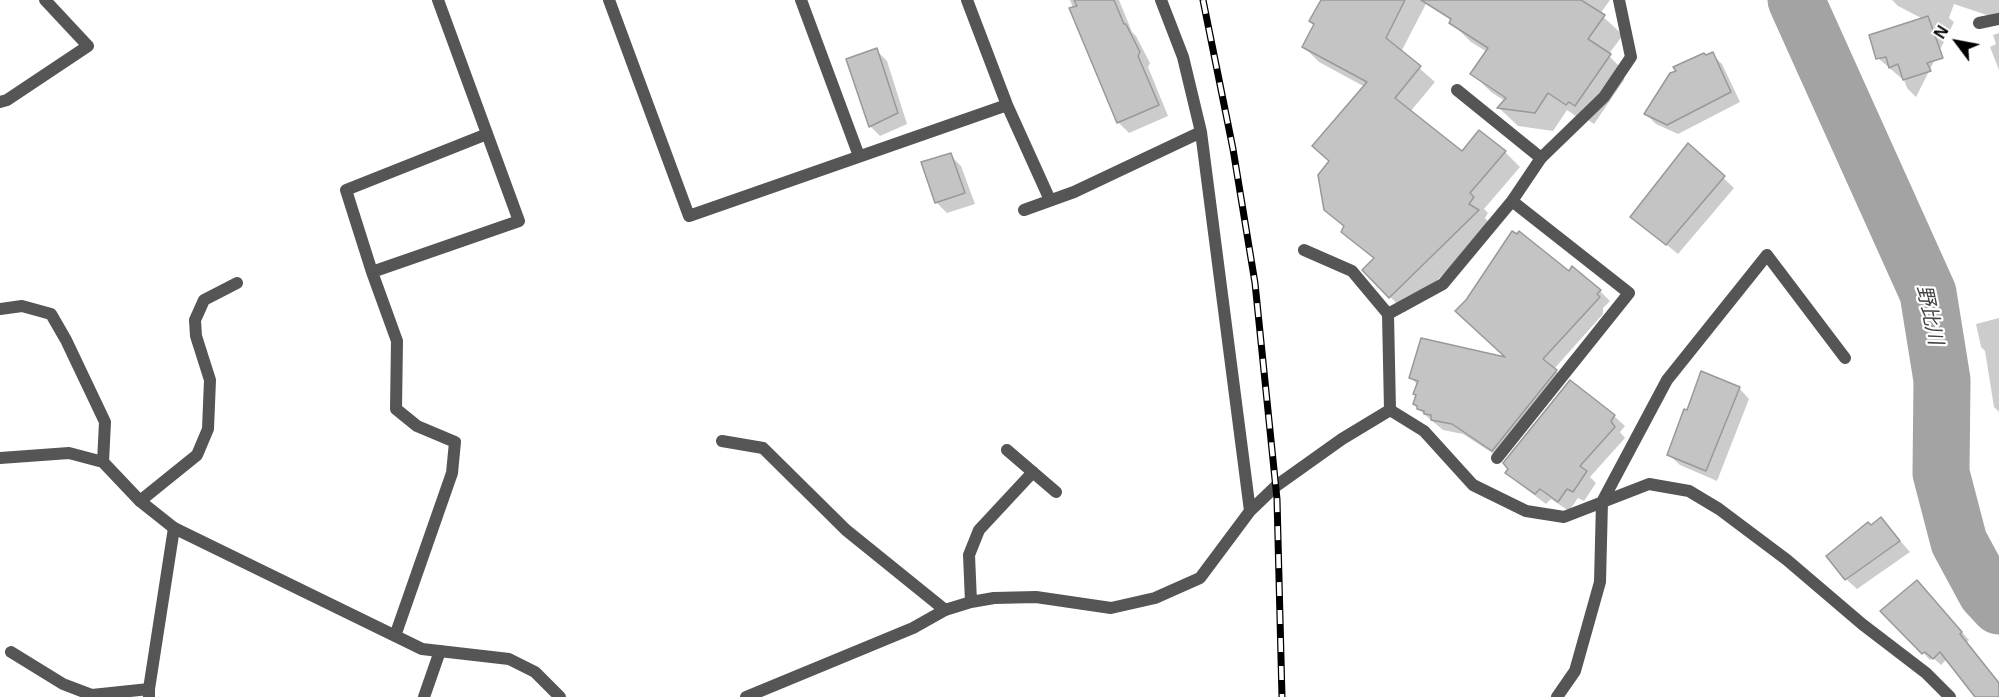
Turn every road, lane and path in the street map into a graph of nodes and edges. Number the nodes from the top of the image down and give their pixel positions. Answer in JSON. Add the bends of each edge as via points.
{"nodes":[{"id":1,"x":45,"y":0,"type":"edge"},
{"id":2,"x":438,"y":0,"type":"edge"},
{"id":3,"x":609,"y":0,"type":"edge"},
{"id":4,"x":801,"y":0,"type":"edge"},
{"id":5,"x":967,"y":0,"type":"edge"},
{"id":6,"x":1161,"y":0,"type":"edge"},
{"id":7,"x":1619,"y":0,"type":"edge"},
{"id":8,"x":1999,"y":19,"type":"edge"},
{"id":9,"x":1979,"y":23,"type":"dead end"},
{"id":10,"x":1457,"y":90,"type":"dead end"},
{"id":11,"x":0,"y":102,"type":"edge"},
{"id":12,"x":1007,"y":105,"type":"junction"},
{"id":13,"x":1200,"y":132,"type":"junction"},
{"id":14,"x":487,"y":134,"type":"junction"},
{"id":15,"x":859,"y":156,"type":"junction"},
{"id":16,"x":1541,"y":158,"type":"junction"},
{"id":17,"x":1050,"y":200,"type":"junction"},
{"id":18,"x":1512,"y":201,"type":"junction"},
{"id":19,"x":1024,"y":210,"type":"dead end"},
{"id":20,"x":1304,"y":250,"type":"dead end"},
{"id":21,"x":372,"y":272,"type":"junction"},
{"id":22,"x":237,"y":283,"type":"dead end"},
{"id":23,"x":0,"y":309,"type":"edge"},
{"id":24,"x":1388,"y":314,"type":"junction"},
{"id":25,"x":1845,"y":358,"type":"dead end"},
{"id":26,"x":1390,"y":411,"type":"junction"},
{"id":27,"x":722,"y":441,"type":"dead end"},
{"id":28,"x":1007,"y":450,"type":"dead end"},
{"id":29,"x":0,"y":458,"type":"edge"},
{"id":30,"x":1497,"y":458,"type":"dead end"},
{"id":31,"x":103,"y":462,"type":"junction"},
{"id":32,"x":1033,"y":472,"type":"junction"},
{"id":33,"x":1056,"y":492,"type":"dead end"},
{"id":34,"x":140,"y":501,"type":"junction"},
{"id":35,"x":1602,"y":502,"type":"junction"},
{"id":36,"x":1250,"y":511,"type":"junction"},
{"id":37,"x":174,"y":528,"type":"junction"},
{"id":38,"x":971,"y":602,"type":"junction"},
{"id":39,"x":945,"y":610,"type":"junction"},
{"id":40,"x":396,"y":636,"type":"junction"},
{"id":41,"x":440,"y":651,"type":"junction"},
{"id":42,"x":12,"y":652,"type":"dead end"},
{"id":43,"x":149,"y":693,"type":"edge"},
{"id":44,"x":424,"y":697,"type":"edge"},
{"id":45,"x":560,"y":697,"type":"edge"},
{"id":46,"x":746,"y":697,"type":"edge"},
{"id":47,"x":1557,"y":697,"type":"edge"},
{"id":48,"x":1950,"y":697,"type":"edge"}],
"edges":[{"from":1,"to":11,"type":"street","via":[[88,46]]},
{"from":2,"to":14,"type":"street"},
{"from":3,"to":15,"type":"street","via":[[689,216]]},
{"from":4,"to":15,"type":"street"},
{"from":5,"to":12,"type":"street"},
{"from":6,"to":13,"type":"street","via":[[1183,57]]},
{"from":7,"to":16,"type":"street","via":[[1630,57],[1604,97]]},
{"from":8,"to":9,"type":"street"},
{"from":10,"to":16,"type":"street"},
{"from":12,"to":15,"type":"street"},
{"from":12,"to":17,"type":"street"},
{"from":13,"to":17,"type":"street"},
{"from":13,"to":36,"type":"street"},
{"from":14,"to":21,"type":"street","via":[[346,190]]},
{"from":14,"to":21,"type":"street","via":[[519,221]]},
{"from":16,"to":18,"type":"street"},
{"from":17,"to":19,"type":"street"},
{"from":18,"to":24,"type":"street","via":[[1443,284]]},
{"from":18,"to":30,"type":"street","via":[[1629,292]]},
{"from":20,"to":24,"type":"street","via":[[1352,271]]},
{"from":21,"to":40,"type":"street","via":[[397,341],[396,409],[417,426],[455,442],[452,473]]},
{"from":22,"to":34,"type":"street","via":[[204,300],[195,320],[210,380],[208,429],[197,455]]},
{"from":23,"to":31,"type":"street","via":[[22,306],[51,314],[105,422]]},
{"from":24,"to":26,"type":"street"},
{"from":25,"to":35,"type":"street","via":[[1767,255],[1667,380]]},
{"from":26,"to":35,"type":"street","via":[[1424,431],[1473,485],[1526,511],[1564,517]]},
{"from":26,"to":36,"type":"street","via":[[1323,452],[1276,486]]},
{"from":27,"to":39,"type":"street","via":[[763,448],[846,530]]},
{"from":28,"to":32,"type":"street"},
{"from":29,"to":31,"type":"street","via":[[69,453]]},
{"from":31,"to":34,"type":"street"},
{"from":32,"to":33,"type":"street"},
{"from":32,"to":38,"type":"street","via":[[979,530],[969,555]]},
{"from":34,"to":37,"type":"street"},
{"from":35,"to":47,"type":"street","via":[[1600,582],[1575,672]]},
{"from":35,"to":48,"type":"street","via":[[1649,484],[1689,491],[1786,560]]},
{"from":36,"to":38,"type":"street","via":[[1200,578],[1155,598],[1111,608],[1036,597]]},
{"from":37,"to":40,"type":"street"},
{"from":37,"to":43,"type":"street"},
{"from":38,"to":39,"type":"street"},
{"from":39,"to":46,"type":"street","via":[[913,628]]},
{"from":40,"to":41,"type":"street","via":[[422,649]]},
{"from":41,"to":44,"type":"street"},
{"from":41,"to":45,"type":"street","via":[[509,659],[535,672]]},
{"from":42,"to":43,"type":"street","via":[[63,684],[92,695]]}]}
